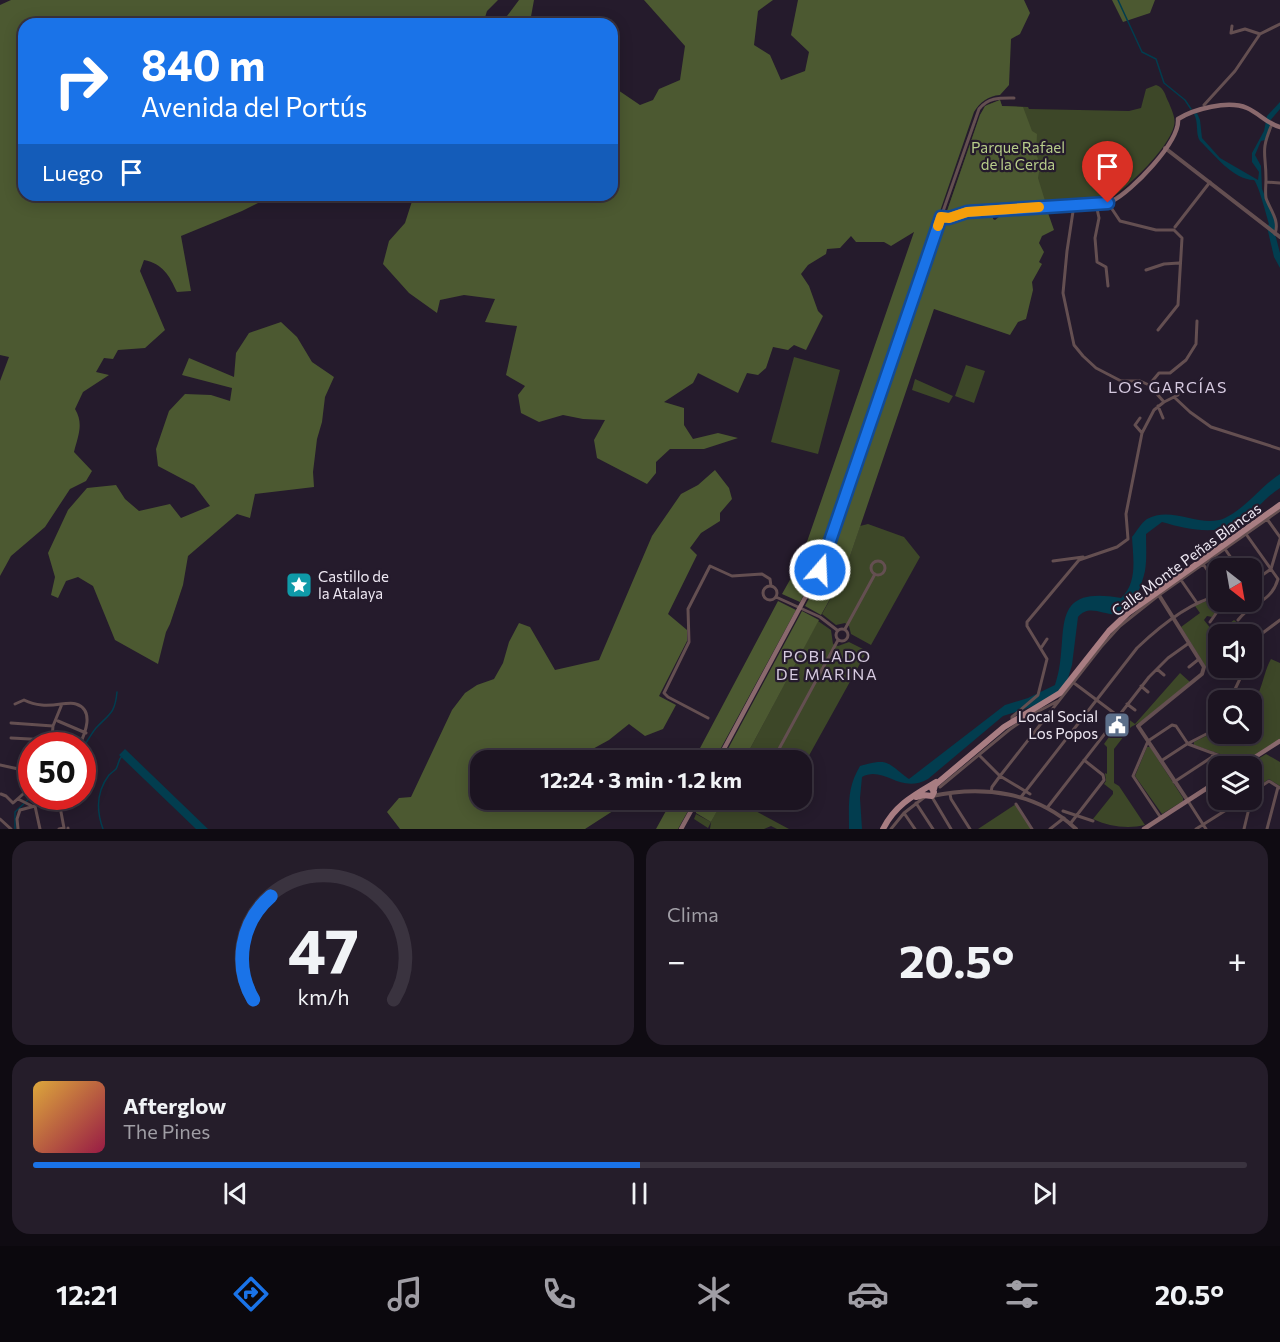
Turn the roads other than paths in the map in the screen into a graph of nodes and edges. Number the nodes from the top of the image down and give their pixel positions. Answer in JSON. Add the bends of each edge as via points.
{"nodes":[{"id":1,"x":1280,"y":24,"type":"edge"},
{"id":2,"x":1232,"y":26,"type":"dead end"},
{"id":3,"x":1260,"y":34,"type":"junction"},
{"id":4,"x":1014,"y":98,"type":"dead end"},
{"id":5,"x":1204,"y":105,"type":"dead end"},
{"id":6,"x":1272,"y":124,"type":"junction"},
{"id":7,"x":1280,"y":127,"type":"edge"},
{"id":8,"x":1166,"y":148,"type":"junction"},
{"id":9,"x":1210,"y":182,"type":"junction"},
{"id":10,"x":1266,"y":182,"type":"junction"},
{"id":11,"x":1280,"y":183,"type":"edge"},
{"id":12,"x":1108,"y":203,"type":"junction"},
{"id":13,"x":1096,"y":204,"type":"junction"},
{"id":14,"x":1074,"y":205,"type":"junction"},
{"id":15,"x":941,"y":217,"type":"junction"},
{"id":16,"x":1175,"y":227,"type":"dead end"},
{"id":17,"x":1275,"y":234,"type":"junction"},
{"id":18,"x":1280,"y":237,"type":"edge"},
{"id":19,"x":1179,"y":264,"type":"junction"},
{"id":20,"x":1146,"y":270,"type":"dead end"},
{"id":21,"x":1108,"y":286,"type":"dead end"},
{"id":22,"x":1197,"y":321,"type":"dead end"},
{"id":23,"x":1158,"y":330,"type":"dead end"},
{"id":24,"x":1176,"y":384,"type":"dead end"},
{"id":25,"x":1149,"y":385,"type":"junction"},
{"id":26,"x":1174,"y":397,"type":"junction"},
{"id":27,"x":1164,"y":402,"type":"junction"},
{"id":28,"x":1158,"y":406,"type":"junction"},
{"id":29,"x":1140,"y":418,"type":"dead end"},
{"id":30,"x":1163,"y":418,"type":"dead end"},
{"id":31,"x":1142,"y":433,"type":"junction"},
{"id":32,"x":1280,"y":449,"type":"edge"},
{"id":33,"x":1280,"y":505,"type":"edge"},
{"id":34,"x":1280,"y":510,"type":"edge"},
{"id":35,"x":1267,"y":519,"type":"junction"},
{"id":36,"x":1246,"y":534,"type":"junction"},
{"id":37,"x":1280,"y":538,"type":"edge"},
{"id":38,"x":1225,"y":549,"type":"junction"},
{"id":39,"x":1084,"y":557,"type":"junction"},
{"id":40,"x":1231,"y":558,"type":"edge"},
{"id":41,"x":1053,"y":561,"type":"dead end"},
{"id":42,"x":1203,"y":564,"type":"junction"},
{"id":43,"x":1271,"y":569,"type":"junction"},
{"id":44,"x":1208,"y":571,"type":"edge"},
{"id":45,"x":875,"y":574,"type":"junction"},
{"id":46,"x":1262,"y":575,"type":"edge"},
{"id":47,"x":1179,"y":578,"type":"junction"},
{"id":48,"x":771,"y":586,"type":"junction"},
{"id":49,"x":1158,"y":593,"type":"junction"},
{"id":50,"x":777,"y":596,"type":"junction"},
{"id":51,"x":1208,"y":598,"type":"edge"},
{"id":52,"x":1197,"y":603,"type":"junction"},
{"id":53,"x":800,"y":607,"type":"junction"},
{"id":54,"x":1217,"y":612,"type":"edge"},
{"id":55,"x":1174,"y":619,"type":"junction"},
{"id":56,"x":1238,"y":620,"type":"dead end"},
{"id":57,"x":1280,"y":620,"type":"edge"},
{"id":58,"x":1210,"y":622,"type":"dead end"},
{"id":59,"x":845,"y":629,"type":"junction"},
{"id":60,"x":837,"y":630,"type":"junction"},
{"id":61,"x":1262,"y":634,"type":"edge"},
{"id":62,"x":1047,"y":639,"type":"dead end"},
{"id":63,"x":838,"y":640,"type":"junction"},
{"id":64,"x":1189,"y":643,"type":"junction"},
{"id":65,"x":1041,"y":648,"type":"junction"},
{"id":66,"x":1199,"y":659,"type":"junction"},
{"id":67,"x":1189,"y":667,"type":"dead end"},
{"id":68,"x":1157,"y":669,"type":"junction"},
{"id":69,"x":1164,"y":675,"type":"dead end"},
{"id":70,"x":1072,"y":681,"type":"junction"},
{"id":71,"x":1141,"y":686,"type":"junction"},
{"id":72,"x":1148,"y":692,"type":"dead end"},
{"id":73,"x":1096,"y":699,"type":"junction"},
{"id":74,"x":1060,"y":700,"type":"junction"},
{"id":75,"x":15,"y":704,"type":"dead end"},
{"id":76,"x":62,"y":704,"type":"junction"},
{"id":77,"x":1127,"y":704,"type":"junction"},
{"id":78,"x":1135,"y":710,"type":"dead end"},
{"id":79,"x":1118,"y":716,"type":"junction"},
{"id":80,"x":708,"y":718,"type":"dead end"},
{"id":81,"x":58,"y":721,"type":"dead end"},
{"id":82,"x":1012,"y":721,"type":"junction"},
{"id":83,"x":11,"y":723,"type":"dead end"},
{"id":84,"x":53,"y":726,"type":"junction"},
{"id":85,"x":84,"y":732,"type":"edge"},
{"id":86,"x":86,"y":732,"type":"edge"},
{"id":87,"x":1208,"y":733,"type":"edge"},
{"id":88,"x":11,"y":738,"type":"dead end"},
{"id":89,"x":1148,"y":741,"type":"junction"},
{"id":90,"x":1280,"y":741,"type":"edge"},
{"id":91,"x":1187,"y":744,"type":"junction"},
{"id":92,"x":723,"y":750,"type":"edge"},
{"id":93,"x":778,"y":750,"type":"edge"},
{"id":94,"x":978,"y":753,"type":"junction"},
{"id":95,"x":1213,"y":753,"type":"junction"},
{"id":96,"x":1221,"y":756,"type":"edge"},
{"id":97,"x":1257,"y":756,"type":"edge"},
{"id":98,"x":1084,"y":760,"type":"junction"},
{"id":99,"x":1161,"y":761,"type":"junction"},
{"id":100,"x":0,"y":765,"type":"edge"},
{"id":101,"x":18,"y":769,"type":"edge"},
{"id":102,"x":1000,"y":776,"type":"junction"},
{"id":103,"x":1174,"y":782,"type":"junction"},
{"id":104,"x":1279,"y":787,"type":"edge"},
{"id":105,"x":1208,"y":788,"type":"edge"},
{"id":106,"x":1262,"y":788,"type":"edge"},
{"id":107,"x":930,"y":791,"type":"junction"},
{"id":108,"x":1025,"y":791,"type":"junction"},
{"id":109,"x":992,"y":792,"type":"junction"},
{"id":110,"x":950,"y":794,"type":"junction"},
{"id":111,"x":1030,"y":794,"type":"dead end"},
{"id":112,"x":2,"y":795,"type":"edge"},
{"id":113,"x":1021,"y":797,"type":"junction"},
{"id":114,"x":18,"y":799,"type":"edge"},
{"id":115,"x":1188,"y":801,"type":"junction"},
{"id":116,"x":916,"y":803,"type":"junction"},
{"id":117,"x":1016,"y":804,"type":"dead end"},
{"id":118,"x":1047,"y":808,"type":"junction"},
{"id":119,"x":20,"y":810,"type":"edge"},
{"id":120,"x":34,"y":810,"type":"edge"},
{"id":121,"x":691,"y":810,"type":"edge"},
{"id":122,"x":1226,"y":810,"type":"edge"},
{"id":123,"x":1248,"y":810,"type":"edge"},
{"id":124,"x":1063,"y":811,"type":"dead end"},
{"id":125,"x":61,"y":812,"type":"dead end"},
{"id":126,"x":904,"y":813,"type":"junction"},
{"id":127,"x":1077,"y":815,"type":"junction"},
{"id":128,"x":1064,"y":818,"type":"junction"},
{"id":129,"x":1161,"y":818,"type":"junction"},
{"id":130,"x":0,"y":819,"type":"edge"},
{"id":131,"x":1093,"y":821,"type":"dead end"},
{"id":132,"x":1070,"y":824,"type":"junction"},
{"id":133,"x":1203,"y":824,"type":"junction"},
{"id":134,"x":10,"y":829,"type":"edge"},
{"id":135,"x":18,"y":829,"type":"edge"},
{"id":136,"x":40,"y":829,"type":"edge"},
{"id":137,"x":59,"y":829,"type":"edge"},
{"id":138,"x":681,"y":829,"type":"edge"},
{"id":139,"x":884,"y":829,"type":"edge"},
{"id":140,"x":891,"y":829,"type":"edge"},
{"id":141,"x":915,"y":829,"type":"edge"},
{"id":142,"x":933,"y":829,"type":"edge"},
{"id":143,"x":951,"y":829,"type":"edge"},
{"id":144,"x":970,"y":829,"type":"edge"},
{"id":145,"x":1032,"y":829,"type":"edge"},
{"id":146,"x":1050,"y":829,"type":"edge"},
{"id":147,"x":1076,"y":829,"type":"edge"},
{"id":148,"x":1145,"y":829,"type":"edge"},
{"id":149,"x":1196,"y":829,"type":"edge"},
{"id":150,"x":1206,"y":829,"type":"edge"},
{"id":151,"x":1244,"y":829,"type":"edge"},
{"id":152,"x":1267,"y":829,"type":"edge"}],
"edges":[{"from":1,"to":3,"type":"street"},
{"from":2,"to":3,"type":"street","via":[[1231,33],[1245,29]]},
{"from":3,"to":5,"type":"street","via":[[1235,71]]},
{"from":4,"to":15,"type":"street","via":[[993,99],[979,109]]},
{"from":6,"to":7,"type":"main road"},
{"from":6,"to":8,"type":"main road","via":[[1241,106],[1202,109],[1178,119]]},
{"from":6,"to":10,"type":"street","via":[[1263,153]]},
{"from":8,"to":9,"type":"street"},
{"from":8,"to":12,"type":"main road","via":[[1122,194]]},
{"from":9,"to":16,"type":"street"},
{"from":9,"to":17,"type":"street"},
{"from":10,"to":11,"type":"street"},
{"from":10,"to":17,"type":"street","via":[[1266,199],[1276,222]]},
{"from":12,"to":13,"type":"main road"},
{"from":12,"to":19,"type":"street","via":[[1120,221],[1177,231],[1182,238]]},
{"from":13,"to":14,"type":"main road"},
{"from":13,"to":21,"type":"street","via":[[1097,262],[1106,267]]},
{"from":14,"to":15,"type":"main road"},
{"from":14,"to":25,"type":"street","via":[[1063,293],[1073,342],[1085,359],[1116,379]]},
{"from":15,"to":53,"type":"main road","via":[[821,567]]},
{"from":17,"to":18,"type":"street"},
{"from":19,"to":20,"type":"street"},
{"from":19,"to":23,"type":"street","via":[[1178,305]]},
{"from":22,"to":25,"type":"street","via":[[1196,344],[1186,360],[1170,373],[1159,373]]},
{"from":24,"to":26,"type":"street","via":[[1178,395]]},
{"from":25,"to":27,"type":"street"},
{"from":26,"to":27,"type":"street"},
{"from":26,"to":32,"type":"street","via":[[1211,427]]},
{"from":27,"to":28,"type":"street"},
{"from":28,"to":30,"type":"street"},
{"from":28,"to":31,"type":"street"},
{"from":29,"to":31,"type":"street","via":[[1135,425]]},
{"from":31,"to":39,"type":"street","via":[[1126,514],[1128,539],[1106,552]]},
{"from":33,"to":47,"type":"main road","name":"Calle Monte Peñas Blancas"},
{"from":34,"to":35,"type":"street","name":"Calle Monte Peñas Blancas"},
{"from":35,"to":36,"type":"street","name":"Calle Monte Peñas Blancas"},
{"from":35,"to":37,"type":"street"},
{"from":36,"to":38,"type":"street","name":"Calle Monte Peñas Blancas"},
{"from":36,"to":43,"type":"street"},
{"from":37,"to":43,"type":"street"},
{"from":38,"to":40,"type":"street"},
{"from":38,"to":42,"type":"street","name":"Calle Monte Peñas Blancas"},
{"from":39,"to":41,"type":"street"},
{"from":39,"to":65,"type":"street","via":[[1027,622]]},
{"from":42,"to":44,"type":"street"},
{"from":42,"to":47,"type":"street","name":"Calle Monte Peñas Blancas"},
{"from":43,"to":46,"type":"street"},
{"from":43,"to":56,"type":"street","via":[[1278,579],[1274,592]]},
{"from":45,"to":45,"type":"street","via":[[884,572],[882,561],[872,564]]},
{"from":45,"to":59,"type":"street"},
{"from":47,"to":49,"type":"main road","name":"Calle Monte Peñas Blancas"},
{"from":47,"to":52,"type":"street"},
{"from":48,"to":50,"type":"street"},
{"from":48,"to":50,"type":"street","via":[[764,589],[764,597],[770,600]]},
{"from":48,"to":80,"type":"street","via":[[765,574],[732,576],[710,566],[690,605],[688,642],[664,693]]},
{"from":49,"to":55,"type":"street"},
{"from":49,"to":70,"type":"main road","name":"Calle Monte Peñas Blancas","via":[[1112,628]]},
{"from":50,"to":53,"type":"street"},
{"from":51,"to":52,"type":"street"},
{"from":52,"to":55,"type":"street"},
{"from":53,"to":60,"type":"street"},
{"from":53,"to":92,"type":"main road"},
{"from":54,"to":58,"type":"street"},
{"from":55,"to":64,"type":"street"},
{"from":55,"to":73,"type":"street","via":[[1137,648]]},
{"from":57,"to":61,"type":"street"},
{"from":59,"to":60,"type":"street"},
{"from":59,"to":63,"type":"street","via":[[848,637]]},
{"from":60,"to":63,"type":"street"},
{"from":62,"to":65,"type":"street"},
{"from":63,"to":93,"type":"street"},
{"from":64,"to":66,"type":"street"},
{"from":64,"to":68,"type":"street"},
{"from":65,"to":82,"type":"street","via":[[1047,659],[1039,693]]},
{"from":66,"to":67,"type":"street"},
{"from":66,"to":89,"type":"street","via":[[1204,667],[1202,674],[1138,726]]},
{"from":68,"to":69,"type":"street"},
{"from":68,"to":71,"type":"street"},
{"from":70,"to":73,"type":"street"},
{"from":70,"to":74,"type":"street","name":"Calle Monte Peñas Blancas"},
{"from":70,"to":82,"type":"main road","name":"Calle Monte Peñas Blancas","via":[[1054,697]]},
{"from":71,"to":72,"type":"street"},
{"from":71,"to":77,"type":"street"},
{"from":73,"to":79,"type":"street"},
{"from":73,"to":108,"type":"street"},
{"from":74,"to":94,"type":"street","via":[[1017,724]]},
{"from":74,"to":102,"type":"street","name":"Calle Monte Peñas Blancas"},
{"from":75,"to":76,"type":"street","via":[[24,700],[38,705]]},
{"from":76,"to":84,"type":"street"},
{"from":76,"to":86,"type":"street","via":[[73,703],[82,709]]},
{"from":77,"to":78,"type":"street"},
{"from":77,"to":79,"type":"street"},
{"from":79,"to":98,"type":"street"},
{"from":81,"to":85,"type":"street"},
{"from":82,"to":94,"type":"main road","name":"Calle Monte Peñas Blancas"},
{"from":83,"to":84,"type":"street"},
{"from":84,"to":88,"type":"street","via":[[49,740]]},
{"from":87,"to":91,"type":"street"},
{"from":89,"to":91,"type":"street","via":[[1172,725]]},
{"from":89,"to":99,"type":"street"},
{"from":89,"to":129,"type":"street","via":[[1133,776]]},
{"from":90,"to":97,"type":"main road"},
{"from":91,"to":95,"type":"street"},
{"from":91,"to":99,"type":"street"},
{"from":94,"to":102,"type":"street"},
{"from":94,"to":107,"type":"street"},
{"from":94,"to":107,"type":"main road","name":"Calle Monte Peñas Blancas"},
{"from":95,"to":96,"type":"street"},
{"from":95,"to":103,"type":"street"},
{"from":98,"to":118,"type":"street"},
{"from":98,"to":127,"type":"street","via":[[1104,780]]},
{"from":99,"to":103,"type":"street"},
{"from":100,"to":101,"type":"street"},
{"from":102,"to":108,"type":"street"},
{"from":102,"to":109,"type":"street","name":"Calle Monte Peñas Blancas"},
{"from":103,"to":115,"type":"street"},
{"from":104,"to":106,"type":"street","via":[[1269,782]]},
{"from":104,"to":152,"type":"street"},
{"from":105,"to":115,"type":"main road"},
{"from":107,"to":110,"type":"street"},
{"from":107,"to":116,"type":"street"},
{"from":107,"to":139,"type":"main road","via":[[901,808]]},
{"from":107,"to":139,"type":"main road","via":[[901,804]]},
{"from":107,"to":143,"type":"street"},
{"from":108,"to":111,"type":"street"},
{"from":108,"to":113,"type":"street"},
{"from":109,"to":110,"type":"street"},
{"from":109,"to":113,"type":"street"},
{"from":110,"to":144,"type":"street"},
{"from":112,"to":114,"type":"street","via":[[13,803]]},
{"from":113,"to":118,"type":"street"},
{"from":115,"to":129,"type":"main road"},
{"from":115,"to":133,"type":"street"},
{"from":116,"to":126,"type":"street"},
{"from":116,"to":142,"type":"street"},
{"from":117,"to":145,"type":"street"},
{"from":118,"to":128,"type":"street"},
{"from":119,"to":135,"type":"street"},
{"from":120,"to":136,"type":"street"},
{"from":121,"to":138,"type":"main road"},
{"from":122,"to":133,"type":"street"},
{"from":123,"to":151,"type":"street"},
{"from":124,"to":127,"type":"street"},
{"from":125,"to":137,"type":"street","via":[[64,828]]},
{"from":126,"to":140,"type":"street"},
{"from":126,"to":141,"type":"street"},
{"from":127,"to":131,"type":"street"},
{"from":127,"to":132,"type":"street"},
{"from":128,"to":132,"type":"street"},
{"from":128,"to":146,"type":"street"},
{"from":129,"to":148,"type":"main road"},
{"from":130,"to":134,"type":"street"},
{"from":132,"to":147,"type":"street"},
{"from":133,"to":149,"type":"street"},
{"from":133,"to":150,"type":"street"}]}
